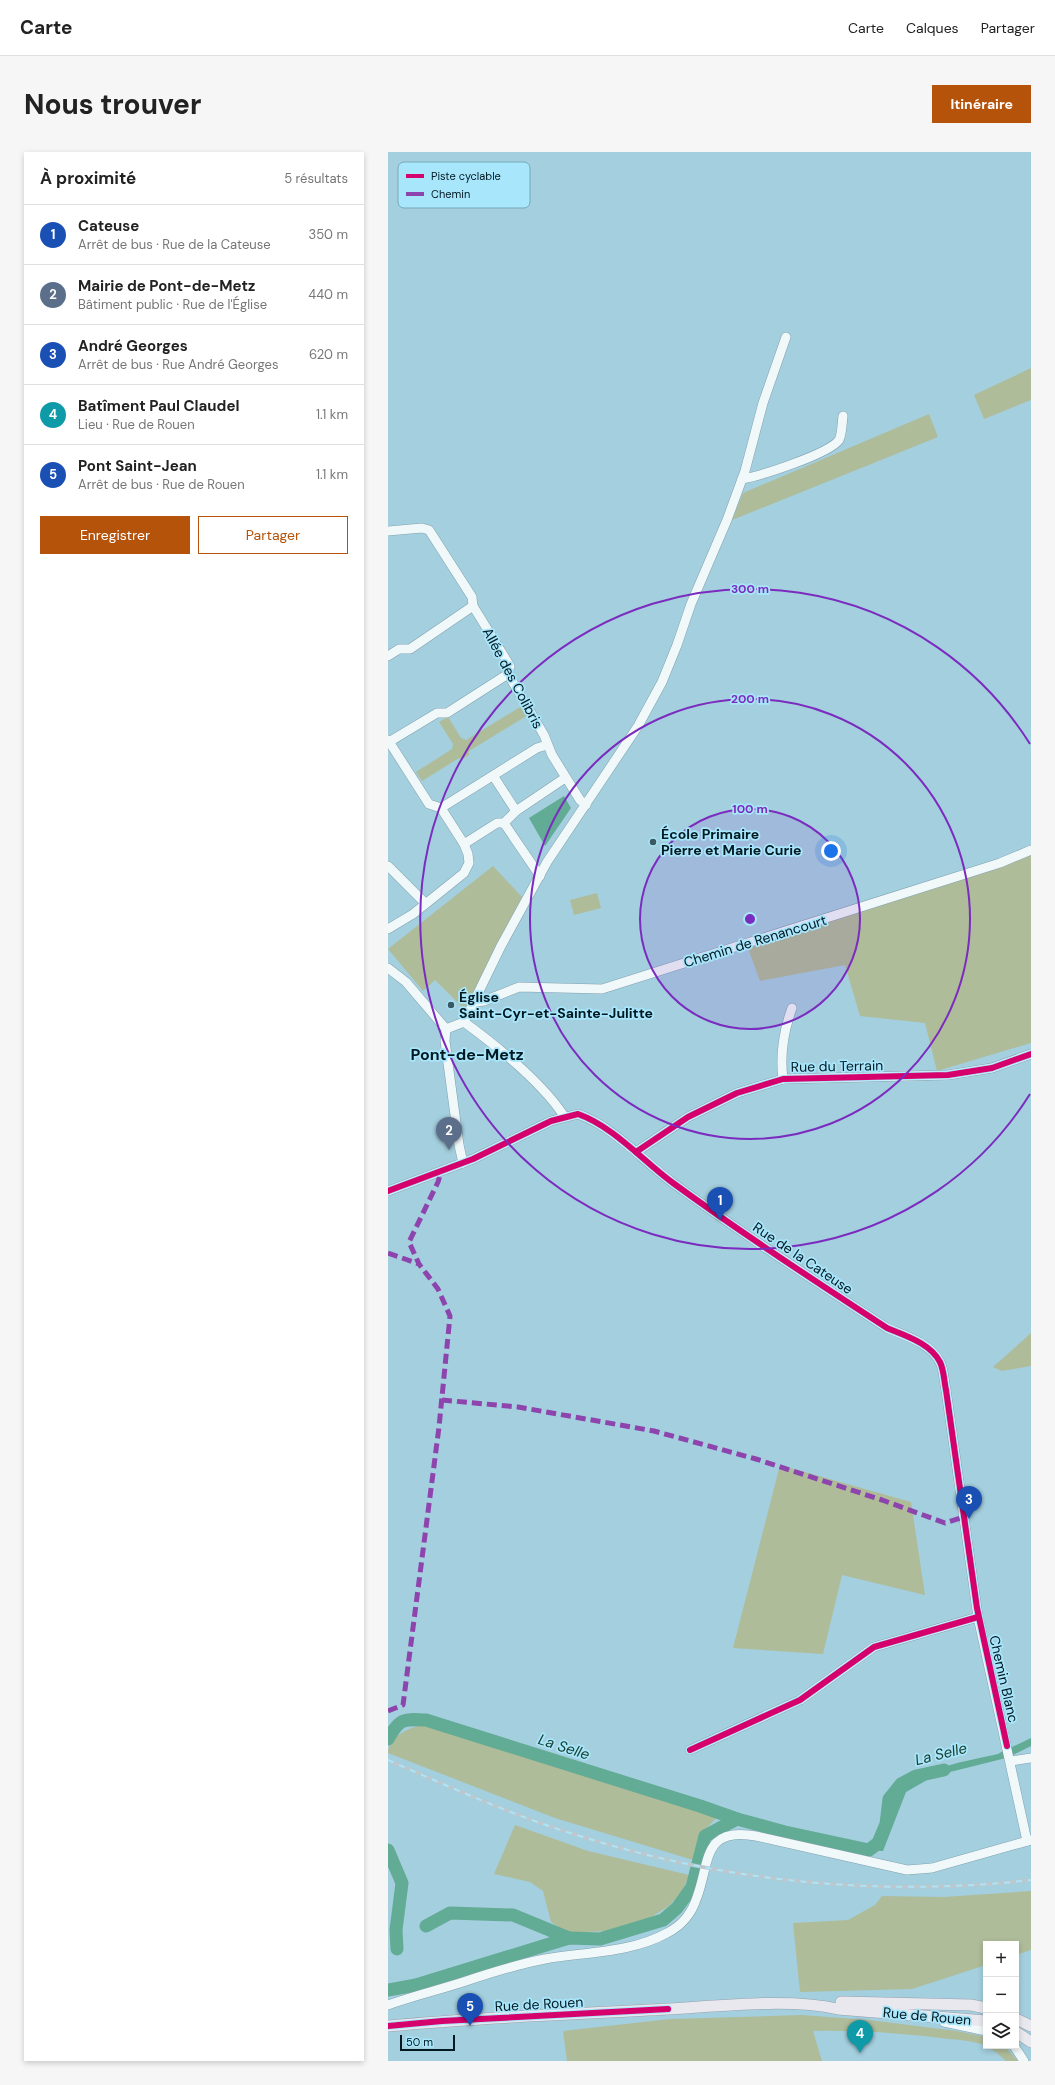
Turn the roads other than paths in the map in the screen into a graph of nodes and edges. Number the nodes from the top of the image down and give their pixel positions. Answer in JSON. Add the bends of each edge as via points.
{"nodes":[{"id":1,"x":786,"y":337,"type":"dead end"},
{"id":2,"x":843,"y":416,"type":"dead end"},
{"id":3,"x":742,"y":479,"type":"junction"},
{"id":4,"x":388,"y":531,"type":"edge"},
{"id":5,"x":473,"y":606,"type":"junction"},
{"id":6,"x":388,"y":656,"type":"edge"},
{"id":7,"x":508,"y":674,"type":"junction"},
{"id":8,"x":389,"y":741,"type":"edge"},
{"id":9,"x":547,"y":745,"type":"junction"},
{"id":10,"x":494,"y":777,"type":"junction"},
{"id":11,"x":565,"y":778,"type":"junction"},
{"id":12,"x":586,"y":805,"type":"junction"},
{"id":13,"x":441,"y":808,"type":"junction"},
{"id":14,"x":516,"y":811,"type":"junction"},
{"id":15,"x":504,"y":823,"type":"junction"},
{"id":16,"x":464,"y":844,"type":"junction"},
{"id":17,"x":1031,"y":850,"type":"edge"},
{"id":18,"x":388,"y":866,"type":"edge"},
{"id":19,"x":540,"y":876,"type":"junction"},
{"id":20,"x":425,"y":903,"type":"junction"},
{"id":21,"x":388,"y":929,"type":"edge"},
{"id":22,"x":388,"y":968,"type":"edge"},
{"id":23,"x":475,"y":1002,"type":"junction"},
{"id":24,"x":792,"y":1008,"type":"dead end"},
{"id":25,"x":464,"y":1022,"type":"junction"},
{"id":26,"x":446,"y":1028,"type":"junction"},
{"id":27,"x":1031,"y":1054,"type":"edge"},
{"id":28,"x":783,"y":1080,"type":"junction"},
{"id":29,"x":564,"y":1116,"type":"junction"},
{"id":30,"x":636,"y":1152,"type":"junction"},
{"id":31,"x":463,"y":1163,"type":"junction"},
{"id":32,"x":388,"y":1191,"type":"edge"},
{"id":33,"x":933,"y":1353,"type":"joint"},
{"id":34,"x":978,"y":1617,"type":"junction"},
{"id":35,"x":690,"y":1750,"type":"dead end"},
{"id":36,"x":1031,"y":1758,"type":"edge"},
{"id":37,"x":1010,"y":1760,"type":"junction"},
{"id":38,"x":1029,"y":1841,"type":"edge"},
{"id":39,"x":388,"y":2005,"type":"edge"},
{"id":40,"x":821,"y":2005,"type":"junction"},
{"id":41,"x":983,"y":2007,"type":"edge"},
{"id":42,"x":916,"y":2016,"type":"junction"},
{"id":43,"x":1019,"y":2020,"type":"edge"},
{"id":44,"x":983,"y":2021,"type":"edge"},
{"id":45,"x":388,"y":2026,"type":"edge"},
{"id":46,"x":1031,"y":2026,"type":"edge"},
{"id":47,"x":983,"y":2030,"type":"edge"},
{"id":48,"x":1019,"y":2034,"type":"edge"},
{"id":49,"x":1031,"y":2042,"type":"edge"},
{"id":50,"x":1016,"y":2049,"type":"edge"},
{"id":51,"x":1024,"y":2061,"type":"edge"}],
"edges":[{"from":1,"to":3,"type":"street","via":[[763,403]]},
{"from":2,"to":3,"type":"street","via":[[839,440],[828,450],[756,477]]},
{"from":3,"to":12,"type":"street","via":[[662,682],[638,726]]},
{"from":4,"to":5,"type":"street","name":"Allée des Colibris","via":[[422,528],[429,530],[472,597]]},
{"from":5,"to":6,"type":"street","via":[[410,649],[399,649]]},
{"from":5,"to":7,"type":"street","name":"Allée des Colibris","via":[[510,666]]},
{"from":7,"to":8,"type":"street","via":[[447,713],[438,713]]},
{"from":7,"to":9,"type":"street","name":"Allée des Colibris","via":[[544,735]]},
{"from":8,"to":13,"type":"street","via":[[429,804]]},
{"from":9,"to":10,"type":"street","via":[[538,748]]},
{"from":9,"to":11,"type":"street","name":"Allée des Colibris"},
{"from":10,"to":13,"type":"street","via":[[481,782]]},
{"from":10,"to":14,"type":"street"},
{"from":11,"to":12,"type":"street","name":"Allée des Colibris"},
{"from":11,"to":14,"type":"street"},
{"from":12,"to":19,"type":"street"},
{"from":13,"to":16,"type":"street"},
{"from":14,"to":15,"type":"street"},
{"from":15,"to":16,"type":"street","via":[[497,823]]},
{"from":15,"to":19,"type":"street"},
{"from":16,"to":20,"type":"street","via":[[469,863],[464,873]]},
{"from":17,"to":23,"type":"street","name":"Chemin de Renancourt","via":[[1000,863],[602,989],[519,987]]},
{"from":18,"to":20,"type":"street"},
{"from":19,"to":23,"type":"street"},
{"from":20,"to":21,"type":"street","via":[[413,914]]},
{"from":22,"to":26,"type":"street","via":[[406,982]]},
{"from":23,"to":25,"type":"street"},
{"from":24,"to":28,"type":"street","via":[[786,1024]]},
{"from":25,"to":26,"type":"street"},
{"from":25,"to":29,"type":"street","via":[[481,1034],[550,1097]]},
{"from":26,"to":31,"type":"street"},
{"from":27,"to":28,"type":"street","name":"Rue du Terrain","via":[[992,1068],[948,1075]]},
{"from":28,"to":30,"type":"street","name":"Rue du Terrain","via":[[730,1096],[688,1117]]},
{"from":29,"to":30,"type":"street","name":"Rue de la Cateuse","via":[[585,1116]]},
{"from":29,"to":31,"type":"street"},
{"from":30,"to":33,"type":"street","name":"Rue de la Cateuse","via":[[672,1182],[734,1226],[887,1328],[914,1340]]},
{"from":31,"to":32,"type":"street"},
{"from":33,"to":34,"type":"street","name":"Chemin Blanc","via":[[940,1363],[946,1390]]},
{"from":34,"to":35,"type":"street","via":[[874,1647],[800,1700]]},
{"from":34,"to":37,"type":"street","name":"Chemin Blanc"},
{"from":36,"to":37,"type":"street"},
{"from":37,"to":38,"type":"street","name":"Chemin Blanc"},
{"from":38,"to":39,"type":"street","via":[[932,1868],[907,1870],[750,1835],[730,1835],[711,1850],[706,1859],[700,1890],[693,1907],[680,1924],[667,1934],[633,1945],[519,1965]]},
{"from":40,"to":41,"type":"main road","name":"Rue de Rouen","via":[[831,2002],[858,2002]]},
{"from":40,"to":42,"type":"main road","name":"Rue de Rouen","via":[[838,2009]]},
{"from":40,"to":45,"type":"main road","name":"Rue de Rouen","via":[[749,2004]]},
{"from":42,"to":44,"type":"main road","name":"Rue de Rouen"},
{"from":42,"to":47,"type":"street"},
{"from":43,"to":46,"type":"main road"},
{"from":48,"to":49,"type":"main road"},
{"from":50,"to":51,"type":"street"}]}
